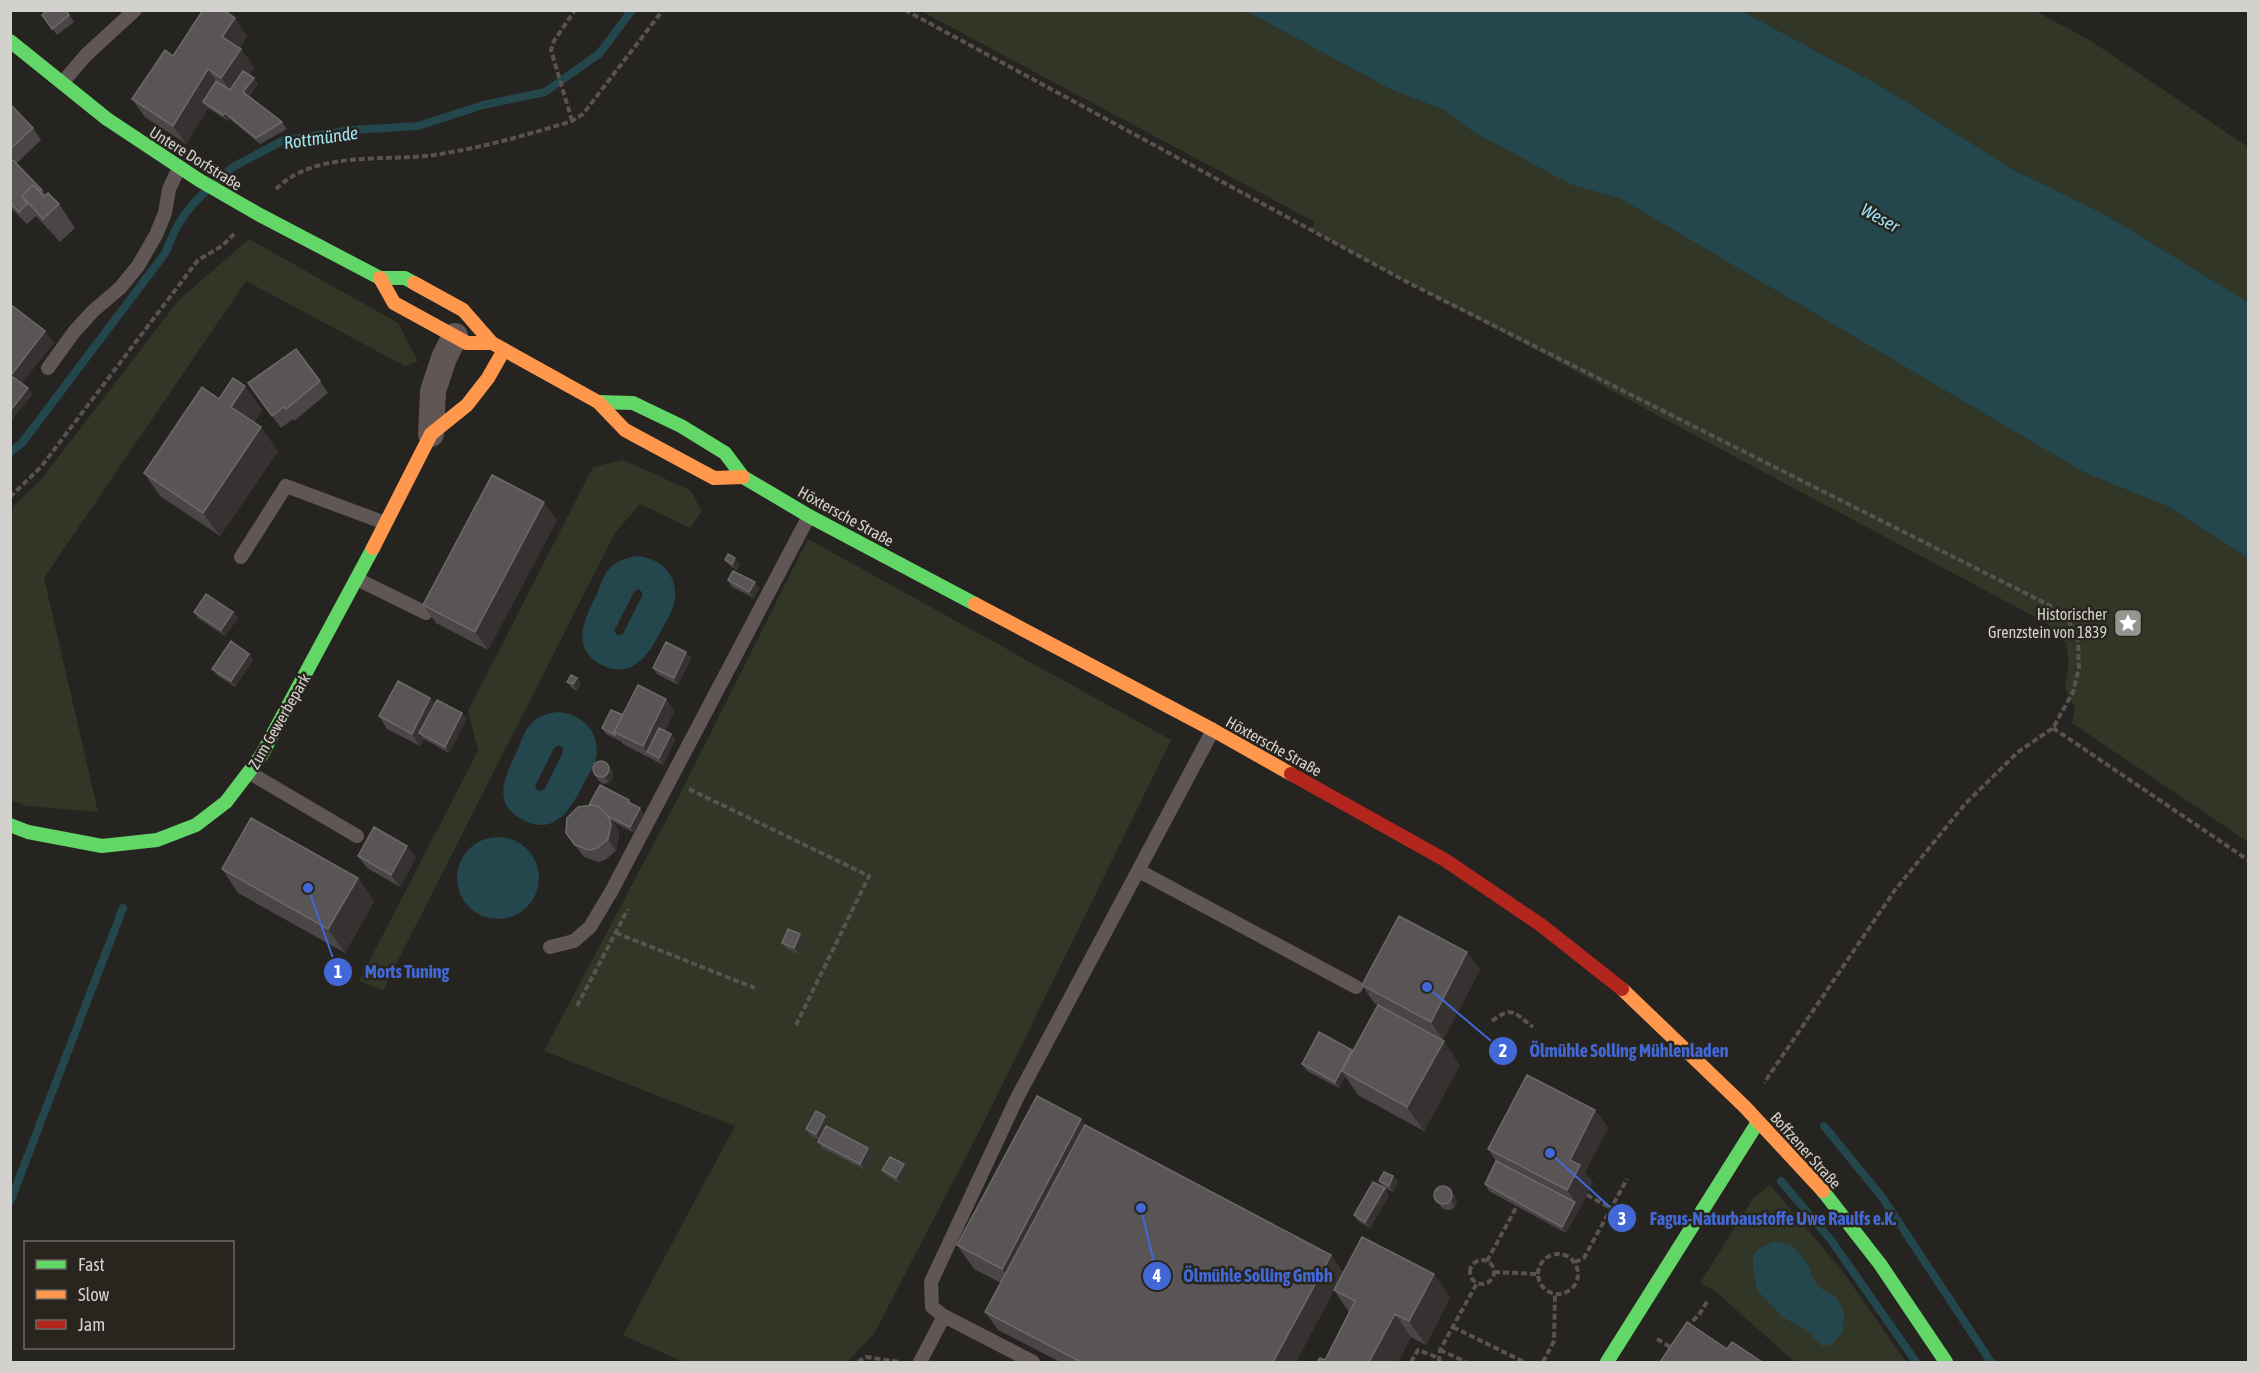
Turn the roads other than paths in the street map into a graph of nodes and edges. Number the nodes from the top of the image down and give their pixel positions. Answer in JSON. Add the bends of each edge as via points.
{"nodes":[{"id":1,"x":135,"y":10,"type":"edge"},
{"id":2,"x":10,"y":41,"type":"edge"},
{"id":3,"x":62,"y":83,"type":"junction"},
{"id":4,"x":179,"y":168,"type":"junction"},
{"id":5,"x":380,"y":278,"type":"junction"},
{"id":6,"x":455,"y":336,"type":"junction"},
{"id":7,"x":498,"y":347,"type":"junction"},
{"id":8,"x":48,"y":368,"type":"dead end"},
{"id":9,"x":598,"y":402,"type":"junction"},
{"id":10,"x":431,"y":434,"type":"junction"},
{"id":11,"x":743,"y":477,"type":"junction"},
{"id":12,"x":809,"y":516,"type":"junction"},
{"id":13,"x":386,"y":523,"type":"junction"},
{"id":14,"x":241,"y":557,"type":"dead end"},
{"id":15,"x":357,"y":579,"type":"junction"},
{"id":16,"x":441,"y":583,"type":"edge"},
{"id":17,"x":1213,"y":730,"type":"junction"},
{"id":18,"x":250,"y":773,"type":"junction"},
{"id":19,"x":10,"y":825,"type":"edge"},
{"id":20,"x":357,"y":836,"type":"dead end"},
{"id":21,"x":1139,"y":871,"type":"junction"},
{"id":22,"x":550,"y":946,"type":"dead end"},
{"id":23,"x":1356,"y":987,"type":"dead end"},
{"id":24,"x":1745,"y":1107,"type":"joint"},
{"id":25,"x":1758,"y":1122,"type":"junction"},
{"id":26,"x":944,"y":1316,"type":"junction"},
{"id":27,"x":920,"y":1362,"type":"edge"},
{"id":28,"x":1033,"y":1362,"type":"edge"},
{"id":29,"x":1607,"y":1362,"type":"edge"},
{"id":30,"x":1946,"y":1362,"type":"edge"}],
"edges":[{"from":1,"to":3,"type":"lane"},
{"from":2,"to":3,"type":"street","name":"Untere Dorfstraße"},
{"from":3,"to":4,"type":"street","name":"Untere Dorfstraße"},
{"from":4,"to":5,"type":"street","name":"Untere Dorfstraße","via":[[239,205]]},
{"from":4,"to":8,"type":"lane","via":[[156,235],[138,266],[74,332]]},
{"from":5,"to":6,"type":"street","via":[[394,303]]},
{"from":5,"to":7,"type":"street","name":"Untere Dorfstraße","via":[[405,278],[463,310]]},
{"from":6,"to":7,"type":"street","via":[[467,343]]},
{"from":6,"to":10,"type":"street","name":"Zum Gewerbepark","via":[[433,391]]},
{"from":7,"to":9,"type":"street","name":"Höxtersche Straße"},
{"from":7,"to":10,"type":"street","name":"Zum Gewerbepark","via":[[488,378],[467,405]]},
{"from":9,"to":11,"type":"street","name":"Höxtersche Straße","via":[[625,430],[714,478]]},
{"from":9,"to":11,"type":"street","name":"Höxtersche Straße","via":[[633,403],[681,426],[725,453]]},
{"from":10,"to":13,"type":"street","name":"Zum Gewerbepark"},
{"from":11,"to":12,"type":"street","name":"Höxtersche Straße"},
{"from":12,"to":17,"type":"street","name":"Höxtersche Straße"},
{"from":12,"to":22,"type":"lane","via":[[590,927],[574,941]]},
{"from":13,"to":14,"type":"lane","via":[[286,486]]},
{"from":13,"to":15,"type":"street","name":"Zum Gewerbepark"},
{"from":15,"to":16,"type":"lane","via":[[426,613]]},
{"from":15,"to":18,"type":"street","name":"Zum Gewerbepark"},
{"from":17,"to":21,"type":"lane"},
{"from":17,"to":24,"type":"street","name":"Höxtersche Straße","via":[[1445,860],[1541,925],[1620,987]]},
{"from":18,"to":19,"type":"street","name":"Zum Gewerbepark","via":[[226,802],[196,825],[157,840],[102,846]]},
{"from":18,"to":20,"type":"lane"},
{"from":21,"to":23,"type":"lane"},
{"from":21,"to":26,"type":"lane","via":[[1017,1098],[931,1282],[932,1307]]},
{"from":24,"to":25,"type":"street","name":"Boffzener Straße"},
{"from":25,"to":29,"type":"street"},
{"from":25,"to":30,"type":"street","name":"Boffzener Straße","via":[[1822,1190],[1880,1264]]},
{"from":26,"to":27,"type":"lane"},
{"from":26,"to":28,"type":"lane"}]}
